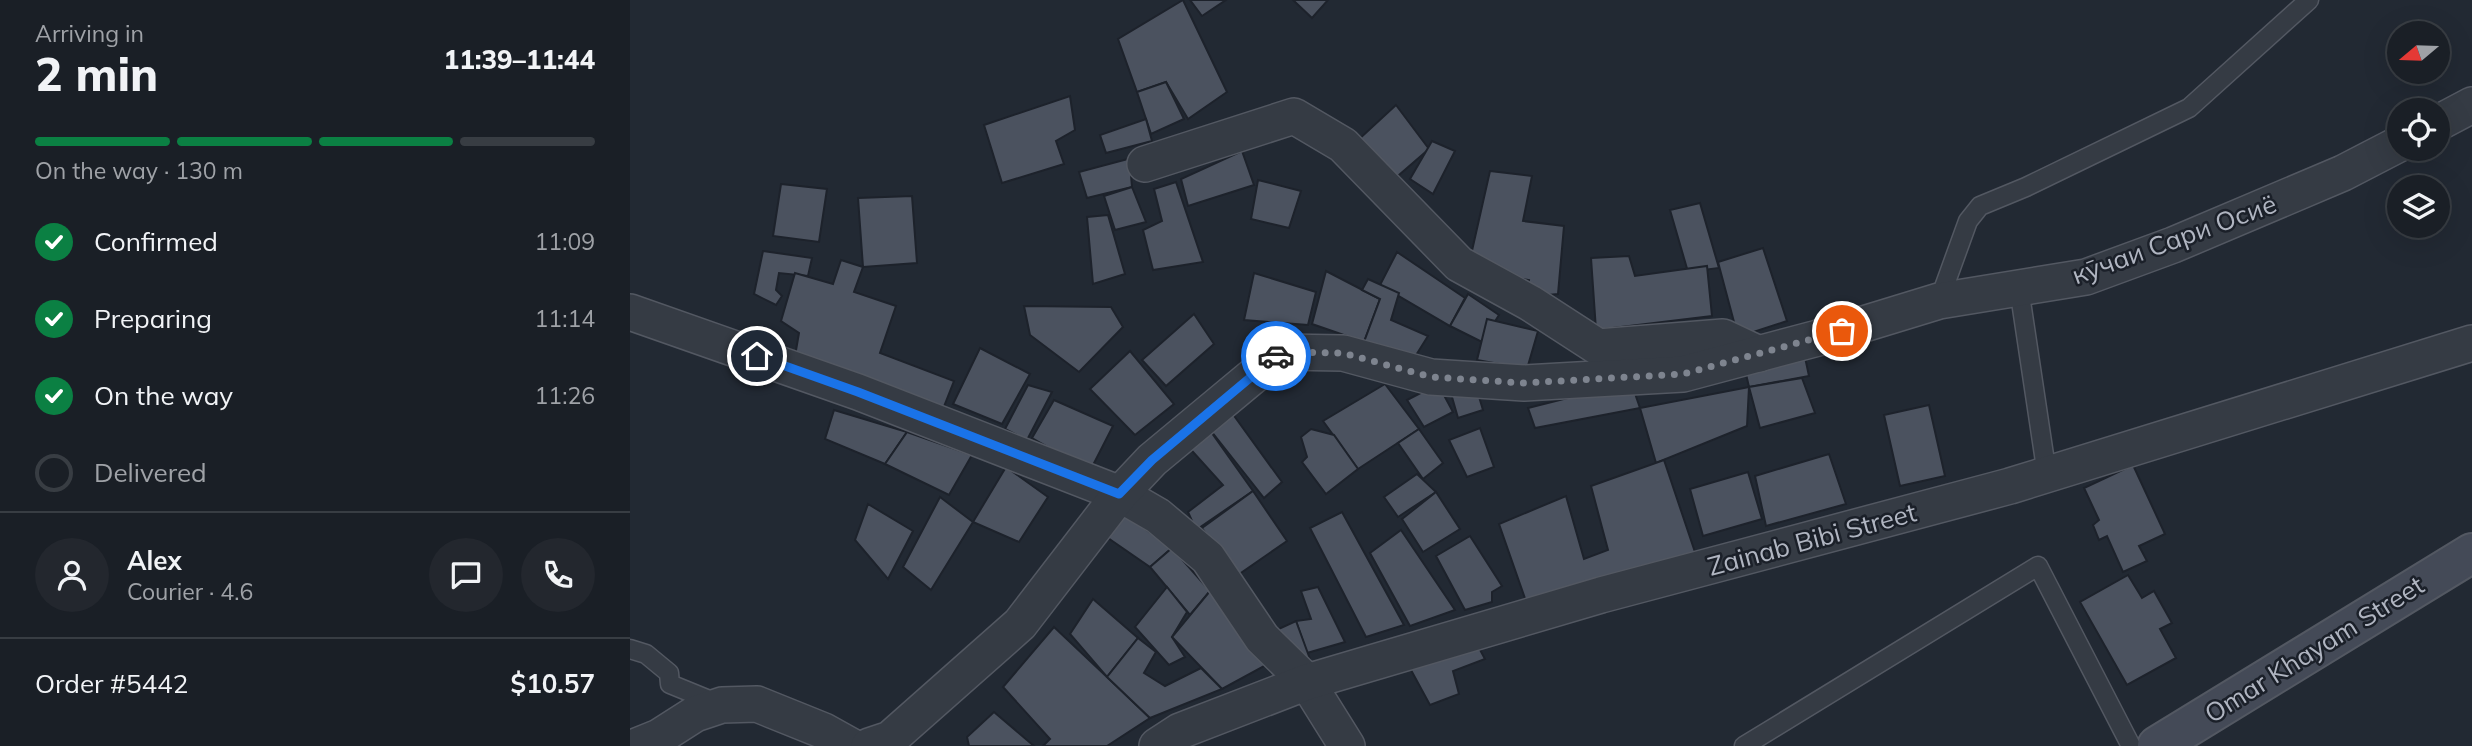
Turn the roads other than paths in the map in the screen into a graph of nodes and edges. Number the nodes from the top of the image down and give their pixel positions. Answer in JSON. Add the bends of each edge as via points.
{"nodes":[{"id":1,"x":2309,"y":0,"type":"edge"},
{"id":2,"x":2472,"y":105,"type":"edge"},
{"id":3,"x":2450,"y":117,"type":"edge"},
{"id":4,"x":2387,"y":150,"type":"edge"},
{"id":5,"x":1144,"y":164,"type":"dead end"},
{"id":6,"x":2019,"y":288,"type":"junction"},
{"id":7,"x":1939,"y":301,"type":"junction"},
{"id":8,"x":630,"y":312,"type":"edge"},
{"id":9,"x":2472,"y":343,"type":"edge"},
{"id":10,"x":1759,"y":354,"type":"junction"},
{"id":11,"x":2047,"y":475,"type":"junction"},
{"id":12,"x":1119,"y":494,"type":"junction"},
{"id":13,"x":2472,"y":552,"type":"edge"},
{"id":14,"x":630,"y":649,"type":"edge"},
{"id":15,"x":1307,"y":682,"type":"junction"},
{"id":16,"x":722,"y":705,"type":"junction"},
{"id":17,"x":637,"y":746,"type":"edge"},
{"id":18,"x":851,"y":746,"type":"edge"},
{"id":19,"x":869,"y":746,"type":"edge"},
{"id":20,"x":1157,"y":746,"type":"edge"},
{"id":21,"x":1347,"y":746,"type":"edge"},
{"id":22,"x":1745,"y":746,"type":"edge"},
{"id":23,"x":2132,"y":746,"type":"edge"},
{"id":24,"x":2157,"y":746,"type":"edge"}],
"edges":[{"from":1,"to":7,"type":"lane","via":[[2189,108],[1980,206],[1968,221]]},
{"from":2,"to":3,"type":"street"},
{"from":4,"to":6,"type":"street","name":"кӯчаи Сари Осиё","via":[[2173,245],[2086,277]]},
{"from":5,"to":10,"type":"street","via":[[1294,116],[1343,145],[1459,264],[1598,347],[1723,337]]},
{"from":6,"to":7,"type":"street","name":"кӯчаи Сари Осиё"},
{"from":6,"to":11,"type":"lane"},
{"from":7,"to":10,"type":"street","name":"кӯчаи Сари Осиё"},
{"from":8,"to":12,"type":"street","via":[[858,392]]},
{"from":9,"to":11,"type":"street","name":"Zainab Bibi Street"},
{"from":10,"to":12,"type":"street","name":"кӯчаи Сари Осиё","via":[[1683,374],[1524,383],[1431,377],[1343,353],[1282,352],[1152,460]]},
{"from":11,"to":15,"type":"street","name":"Zainab Bibi Street","via":[[1601,595]]},
{"from":12,"to":15,"type":"street","via":[[1158,516],[1208,558],[1262,638]]},
{"from":12,"to":19,"type":"street","name":"кӯчаи Сари Осиё","via":[[1020,624],[890,739]]},
{"from":13,"to":24,"type":"main road","name":"Omar Khayam Street"},
{"from":14,"to":16,"type":"lane","via":[[646,654],[669,673],[670,684]]},
{"from":15,"to":20,"type":"street","name":"Zainab Bibi Street","via":[[1180,731]]},
{"from":15,"to":21,"type":"street"},
{"from":16,"to":17,"type":"street","via":[[695,714]]},
{"from":16,"to":18,"type":"street","via":[[757,704]]},
{"from":22,"to":23,"type":"lane","via":[[2038,566]]}]}
